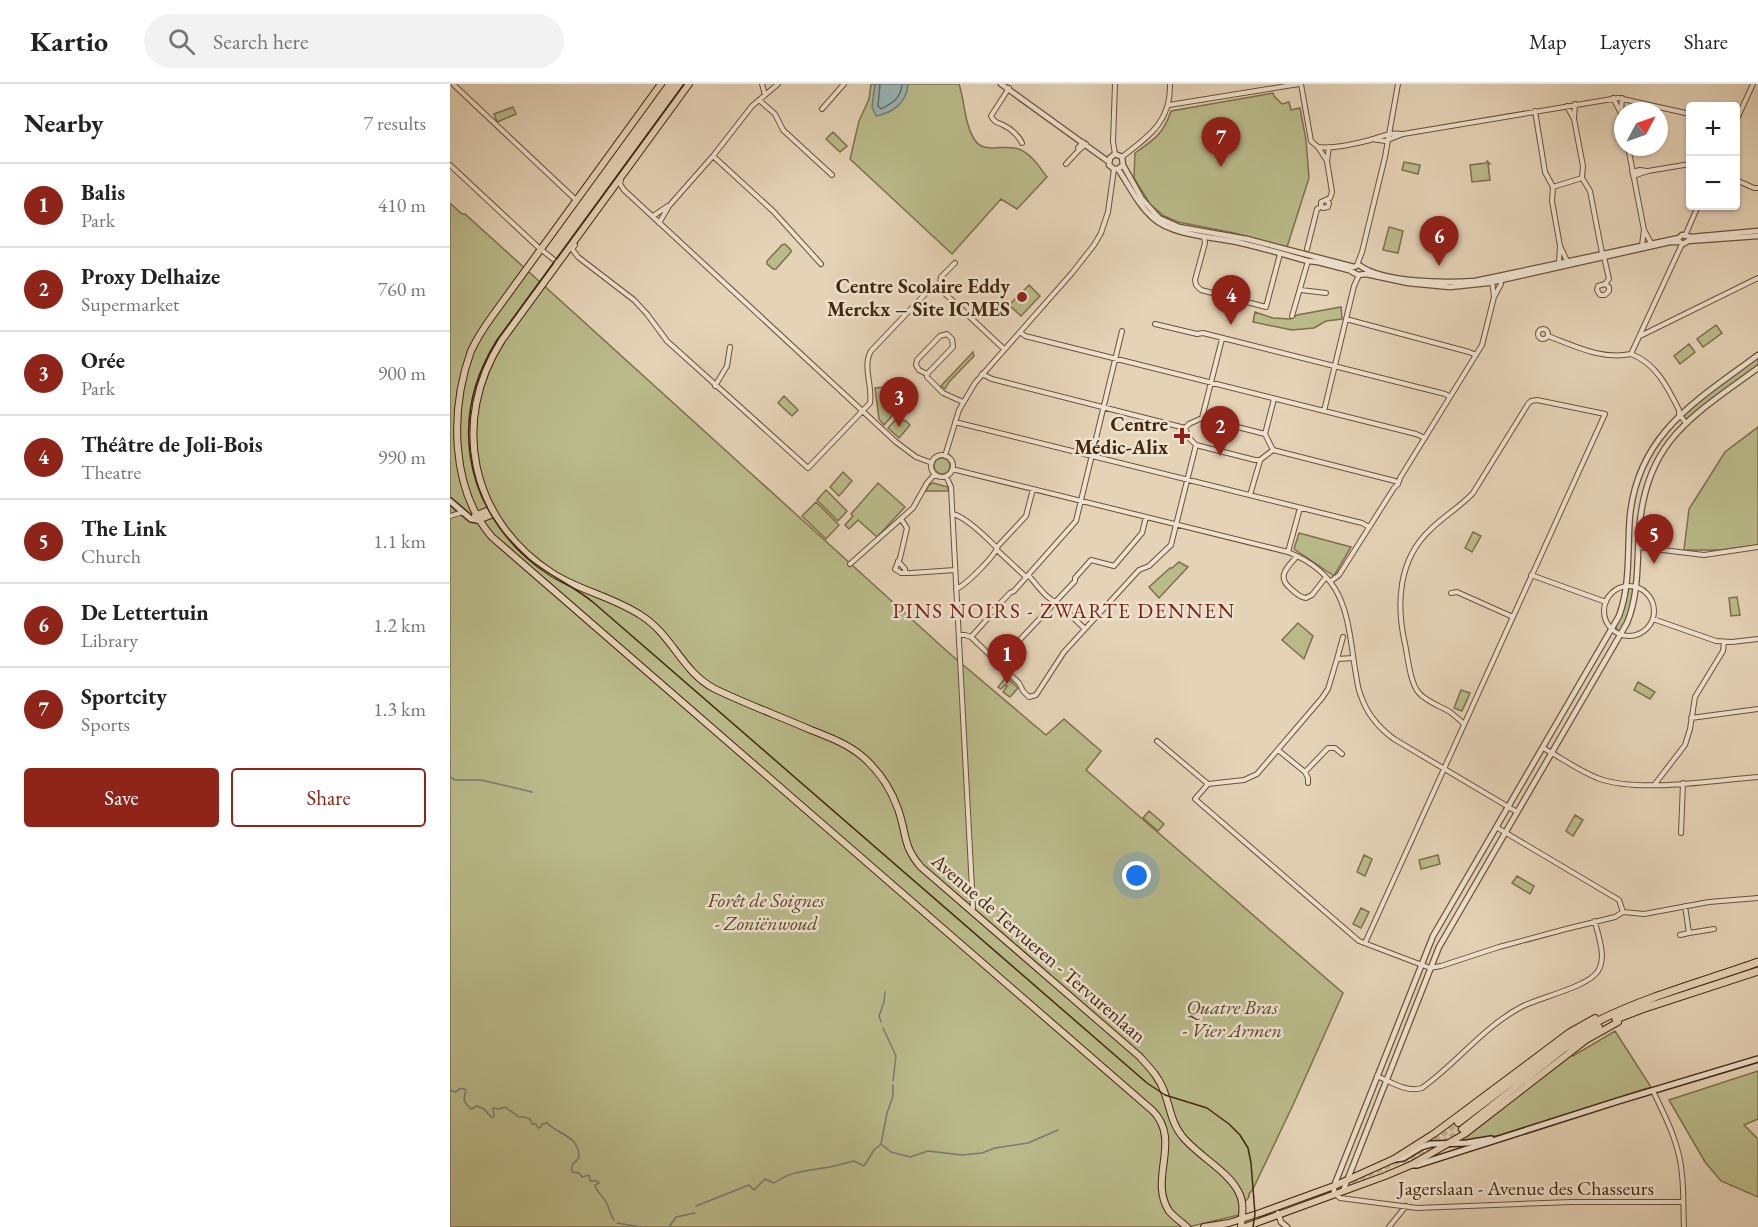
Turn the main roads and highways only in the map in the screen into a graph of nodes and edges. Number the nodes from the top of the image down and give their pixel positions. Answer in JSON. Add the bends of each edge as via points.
{"nodes":[{"id":1,"x":661,"y":84,"type":"edge"},
{"id":2,"x":689,"y":84,"type":"edge"},
{"id":3,"x":450,"y":501,"type":"edge"},
{"id":4,"x":468,"y":502,"type":"junction"},
{"id":5,"x":493,"y":511,"type":"junction"},
{"id":6,"x":463,"y":512,"type":"junction"},
{"id":7,"x":476,"y":518,"type":"junction"},
{"id":8,"x":1758,"y":962,"type":"edge"},
{"id":9,"x":1758,"y":971,"type":"edge"},
{"id":10,"x":1596,"y":1020,"type":"junction"},
{"id":11,"x":1617,"y":1021,"type":"junction"},
{"id":12,"x":1758,"y":1059,"type":"edge"},
{"id":13,"x":1505,"y":1137,"type":"junction"},
{"id":14,"x":1460,"y":1140,"type":"junction"},
{"id":15,"x":1449,"y":1143,"type":"junction"},
{"id":16,"x":1394,"y":1159,"type":"junction"},
{"id":17,"x":1411,"y":1165,"type":"junction"},
{"id":18,"x":1243,"y":1205,"type":"junction"},
{"id":19,"x":1171,"y":1214,"type":"junction"},
{"id":20,"x":1253,"y":1215,"type":"junction"},
{"id":21,"x":1242,"y":1219,"type":"junction"},
{"id":22,"x":1229,"y":1223,"type":"junction"},
{"id":23,"x":1178,"y":1227,"type":"edge"},
{"id":24,"x":1187,"y":1227,"type":"edge"},
{"id":25,"x":1204,"y":1227,"type":"edge"},
{"id":26,"x":1218,"y":1227,"type":"edge"},
{"id":27,"x":1243,"y":1227,"type":"edge"}],
"edges":[{"from":1,"to":4,"type":"main road","via":[[540,249],[471,352],[454,411],[453,442],[456,468]]},
{"from":2,"to":5,"type":"main road","name":"Avenue de Tervueren - Tervurenlaan","via":[[486,365],[477,391],[471,432],[473,459]]},
{"from":3,"to":6,"type":"main road"},
{"from":4,"to":6,"type":"main road"},
{"from":4,"to":7,"type":"main road"},
{"from":5,"to":7,"type":"main road"},
{"from":5,"to":18,"type":"main road","name":"Avenue de Tervueren - Tervurenlaan","via":[[520,547],[538,563],[569,583],[627,607],[654,624],[691,671],[707,684],[839,742],[863,758],[888,786],[906,843],[921,867],[1152,1069],[1181,1135],[1235,1185]]},
{"from":6,"to":7,"type":"main road"},
{"from":7,"to":19,"type":"main road","via":[[497,542],[1153,1111],[1165,1133],[1162,1192]]},
{"from":8,"to":10,"type":"highway","via":[[1634,1002]]},
{"from":9,"to":11,"type":"highway"},
{"from":10,"to":11,"type":"main road","via":[[1460,1126],[1564,1049]]},
{"from":10,"to":16,"type":"main road","via":[[1569,1032],[1436,1133]]},
{"from":11,"to":14,"type":"main road","via":[[1586,1040]]},
{"from":12,"to":13,"type":"main road"},
{"from":13,"to":14,"type":"main road"},
{"from":13,"to":17,"type":"main road"},
{"from":14,"to":15,"type":"main road"},
{"from":15,"to":16,"type":"main road","via":[[1426,1145]]},
{"from":15,"to":17,"type":"main road"},
{"from":16,"to":20,"type":"main road","via":[[1347,1181]]},
{"from":17,"to":27,"type":"main road"},
{"from":18,"to":20,"type":"main road"},
{"from":18,"to":21,"type":"main road"},
{"from":19,"to":23,"type":"main road"},
{"from":19,"to":24,"type":"main road"},
{"from":20,"to":21,"type":"main road"},
{"from":21,"to":22,"type":"main road"},
{"from":21,"to":27,"type":"main road"},
{"from":22,"to":25,"type":"main road"},
{"from":22,"to":26,"type":"main road"}]}
